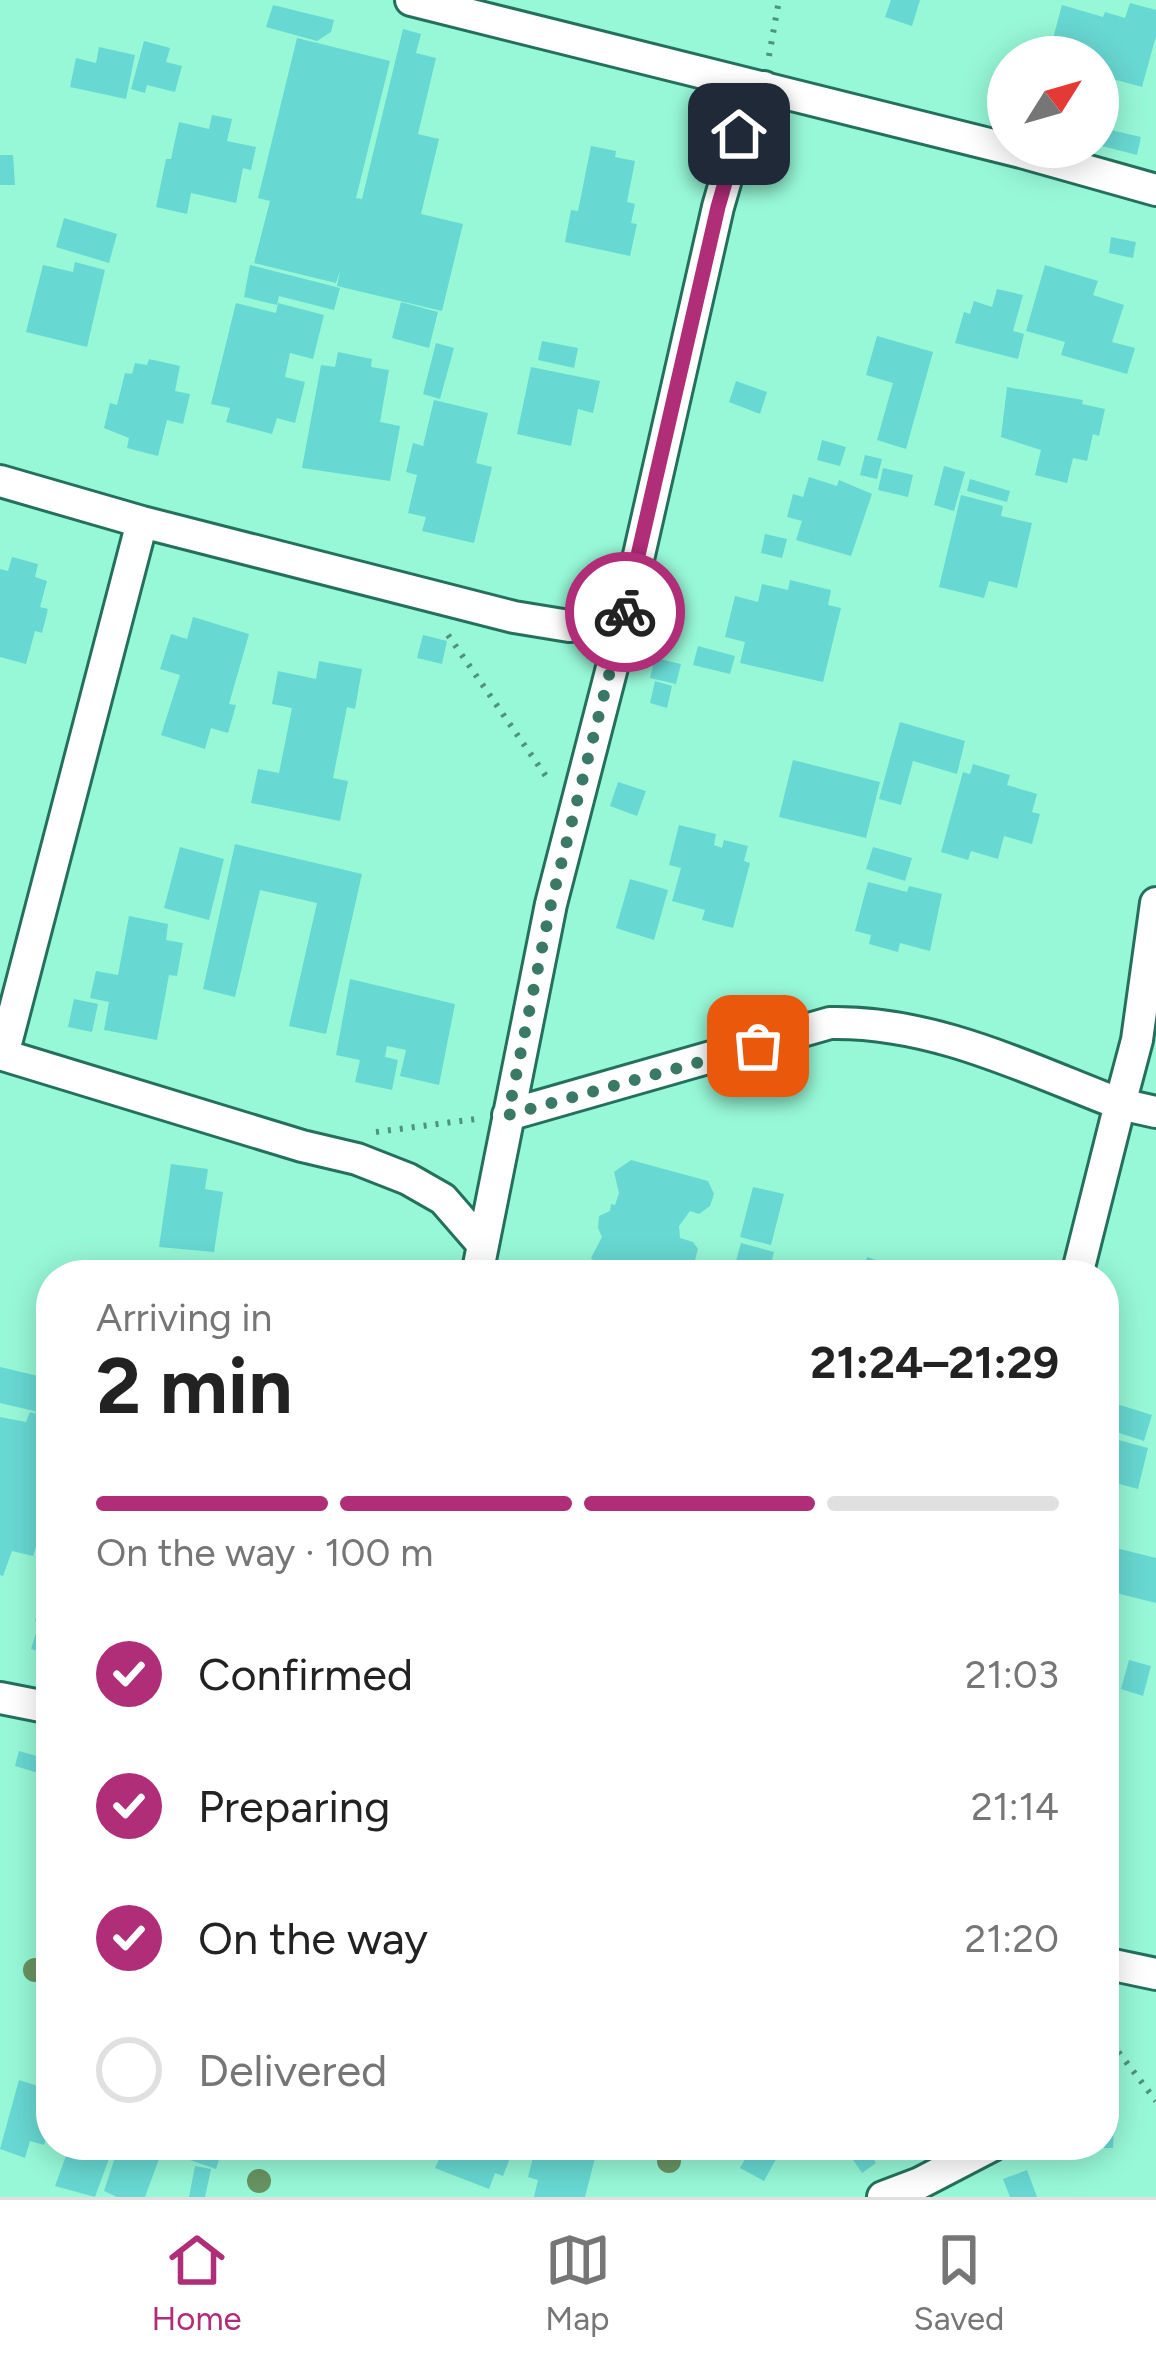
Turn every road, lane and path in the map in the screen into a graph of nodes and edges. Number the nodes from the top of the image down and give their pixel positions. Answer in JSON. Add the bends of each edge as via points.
{"nodes":[{"id":1,"x":411,"y":0,"type":"edge"},
{"id":2,"x":779,"y":0,"type":"edge"},
{"id":3,"x":453,"y":5,"type":"edge"},
{"id":4,"x":764,"y":87,"type":"junction"},
{"id":5,"x":1156,"y":190,"type":"edge"},
{"id":6,"x":0,"y":481,"type":"edge"},
{"id":7,"x":142,"y":522,"type":"junction"},
{"id":8,"x":623,"y":621,"type":"junction"},
{"id":9,"x":444,"y":630,"type":"dead end"},
{"id":10,"x":574,"y":814,"type":"junction"},
{"id":11,"x":1156,"y":903,"type":"edge"},
{"id":12,"x":2,"y":1054,"type":"edge"},
{"id":13,"x":1120,"y":1104,"type":"junction"},
{"id":14,"x":1156,"y":1112,"type":"edge"},
{"id":15,"x":508,"y":1115,"type":"junction"},
{"id":16,"x":360,"y":1135,"type":"dead end"},
{"id":17,"x":480,"y":1260,"type":"edge"},
{"id":18,"x":1080,"y":1260,"type":"edge"},
{"id":19,"x":0,"y":1697,"type":"edge"},
{"id":20,"x":36,"y":1705,"type":"edge"},
{"id":21,"x":1119,"y":1966,"type":"edge"},
{"id":22,"x":1156,"y":1974,"type":"edge"},
{"id":23,"x":1119,"y":2053,"type":"edge"},
{"id":24,"x":1156,"y":2101,"type":"edge"},
{"id":25,"x":969,"y":2160,"type":"edge"},
{"id":26,"x":921,"y":2190,"type":"edge"},
{"id":27,"x":883,"y":2197,"type":"edge"}],
"edges":[{"from":1,"to":3,"type":"street"},
{"from":2,"to":4,"type":"path"},
{"from":3,"to":4,"type":"street"},
{"from":4,"to":5,"type":"street"},
{"from":4,"to":8,"type":"street","via":[[739,134],[718,207]]},
{"from":6,"to":7,"type":"street"},
{"from":7,"to":8,"type":"street","via":[[514,617],[569,626]]},
{"from":7,"to":12,"type":"street"},
{"from":8,"to":10,"type":"street"},
{"from":9,"to":10,"type":"path"},
{"from":10,"to":15,"type":"street"},
{"from":11,"to":13,"type":"street"},
{"from":12,"to":17,"type":"street","via":[[408,1179],[442,1198]]},
{"from":13,"to":14,"type":"street"},
{"from":13,"to":15,"type":"street","via":[[944,1036],[830,1023]]},
{"from":13,"to":18,"type":"street"},
{"from":15,"to":16,"type":"path"},
{"from":15,"to":17,"type":"street"},
{"from":19,"to":20,"type":"street"},
{"from":21,"to":22,"type":"street"},
{"from":23,"to":24,"type":"path"},
{"from":25,"to":26,"type":"street"},
{"from":26,"to":27,"type":"street"}]}
